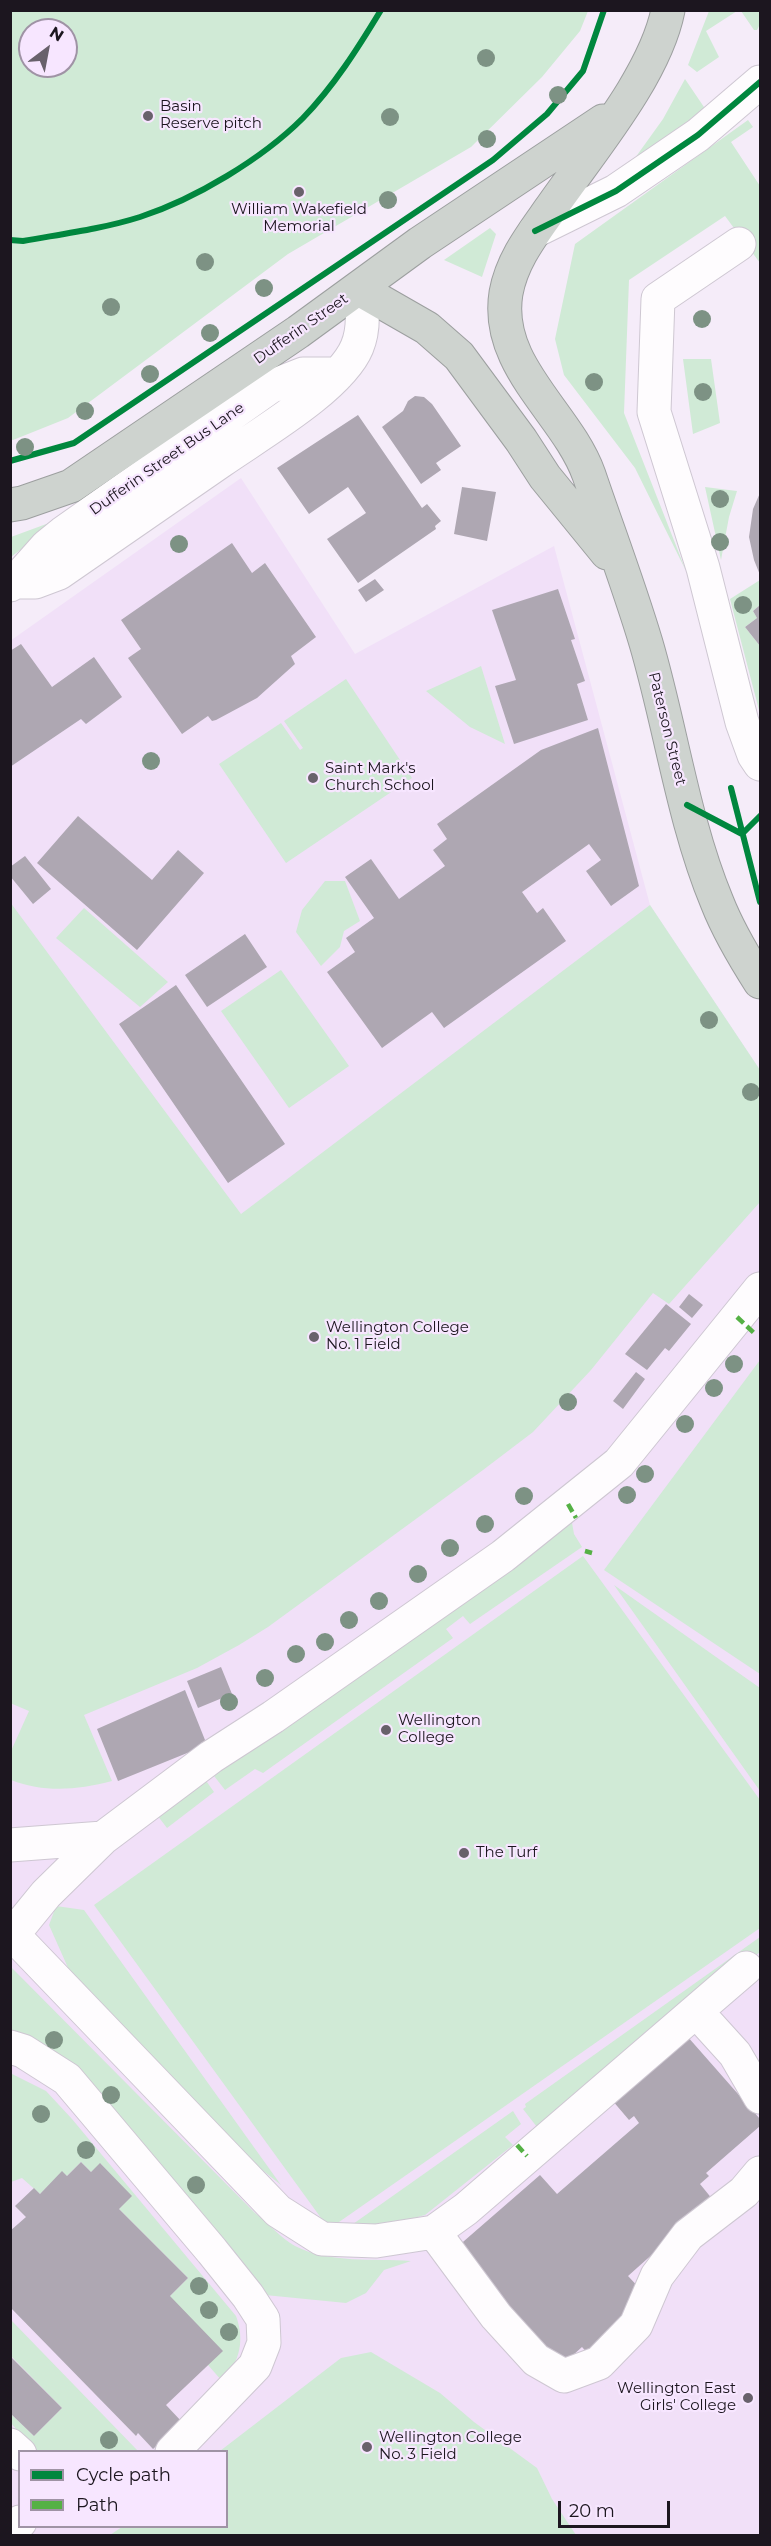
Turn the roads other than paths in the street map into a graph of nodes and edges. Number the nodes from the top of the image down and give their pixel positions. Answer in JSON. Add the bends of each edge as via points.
{"nodes":[{"id":1,"x":668,"y":10,"type":"edge"},
{"id":2,"x":760,"y":82,"type":"edge"},
{"id":3,"x":619,"y":110,"type":"junction"},
{"id":4,"x":535,"y":231,"type":"junction"},
{"id":5,"x":739,"y":244,"type":"dead end"},
{"id":6,"x":359,"y":289,"type":"junction"},
{"id":7,"x":338,"y":374,"type":"joint"},
{"id":8,"x":10,"y":505,"type":"edge"},
{"id":9,"x":621,"y":571,"type":"junction"},
{"id":10,"x":13,"y":584,"type":"edge"},
{"id":11,"x":760,"y":764,"type":"edge"},
{"id":12,"x":760,"y":982,"type":"edge"},
{"id":13,"x":760,"y":1288,"type":"edge"},
{"id":14,"x":103,"y":1838,"type":"junction"},
{"id":15,"x":10,"y":1845,"type":"edge"},
{"id":16,"x":12,"y":1937,"type":"edge"},
{"id":17,"x":746,"y":1968,"type":"dead end"},
{"id":18,"x":696,"y":2011,"type":"junction"},
{"id":19,"x":10,"y":2047,"type":"edge"},
{"id":20,"x":760,"y":2097,"type":"edge"},
{"id":21,"x":760,"y":2173,"type":"edge"},
{"id":22,"x":434,"y":2232,"type":"junction"},
{"id":23,"x":173,"y":2450,"type":"edge"}],
"edges":[{"from":1,"to":3,"type":"highway","via":[[651,55]]},
{"from":2,"to":4,"type":"street","via":[[698,135],[616,191]]},
{"from":3,"to":4,"type":"highway","name":"Paterson Street"},
{"from":3,"to":6,"type":"highway","via":[[420,243]]},
{"from":4,"to":9,"type":"highway","name":"Paterson Street","via":[[517,258],[506,296],[513,350],[530,382],[582,454]]},
{"from":5,"to":11,"type":"street","via":[[658,299],[654,412],[704,568],[742,722]]},
{"from":6,"to":7,"type":"street","name":"Dufferin Street","via":[[363,308],[357,348]]},
{"from":6,"to":8,"type":"highway","name":"Dufferin Street","via":[[71,486]]},
{"from":6,"to":9,"type":"highway","name":"Paterson Street","via":[[427,328],[459,356],[545,477]]},
{"from":7,"to":10,"type":"street","name":"Dufferin Street Bus Lane","via":[[303,374],[270,387],[63,533]]},
{"from":9,"to":12,"type":"highway","name":"Paterson Street","via":[[646,643],[704,866],[717,903]]},
{"from":13,"to":14,"type":"street","via":[[619,1463],[503,1556],[212,1757]]},
{"from":14,"to":15,"type":"street"},
{"from":14,"to":16,"type":"street","via":[[46,1894]]},
{"from":16,"to":22,"type":"street","via":[[278,2211],[322,2239],[376,2241]]},
{"from":17,"to":18,"type":"street"},
{"from":18,"to":20,"type":"street","via":[[735,2054]]},
{"from":18,"to":22,"type":"street","via":[[466,2209]]},
{"from":19,"to":23,"type":"street","via":[[67,2079],[263,2319],[264,2343],[255,2366]]},
{"from":21,"to":22,"type":"street","via":[[744,2192],[688,2235],[657,2276],[636,2325],[598,2363],[564,2376],[536,2360],[496,2316]]}]}
